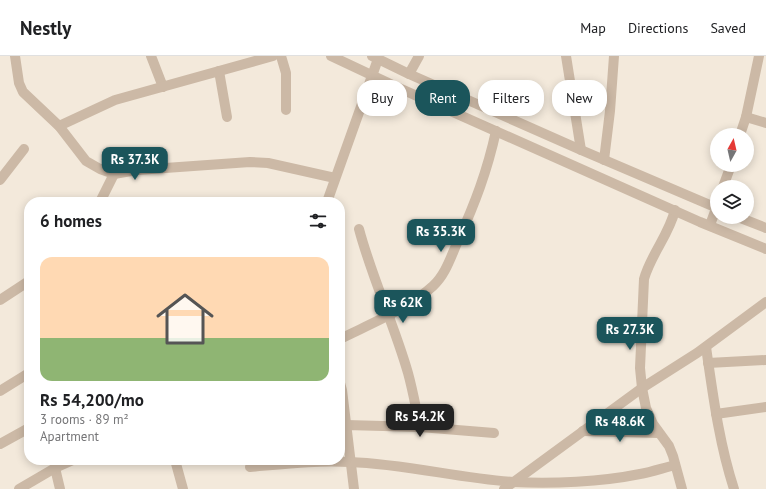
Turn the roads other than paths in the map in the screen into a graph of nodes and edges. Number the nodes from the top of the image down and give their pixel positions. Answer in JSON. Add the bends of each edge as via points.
{"nodes":[{"id":1,"x":15,"y":56,"type":"edge"},
{"id":2,"x":151,"y":56,"type":"edge"},
{"id":3,"x":273,"y":56,"type":"edge"},
{"id":4,"x":281,"y":56,"type":"edge"},
{"id":5,"x":331,"y":56,"type":"edge"},
{"id":6,"x":419,"y":56,"type":"edge"},
{"id":7,"x":566,"y":56,"type":"edge"},
{"id":8,"x":614,"y":56,"type":"edge"},
{"id":9,"x":759,"y":56,"type":"edge"},
{"id":10,"x":379,"y":58,"type":"edge"},
{"id":11,"x":219,"y":71,"type":"junction"},
{"id":12,"x":410,"y":74,"type":"junction"},
{"id":13,"x":373,"y":76,"type":"junction"},
{"id":14,"x":163,"y":87,"type":"junction"},
{"id":15,"x":286,"y":110,"type":"dead end"},
{"id":16,"x":227,"y":117,"type":"dead end"},
{"id":17,"x":746,"y":117,"type":"junction"},
{"id":18,"x":766,"y":123,"type":"edge"},
{"id":19,"x":59,"y":126,"type":"junction"},
{"id":20,"x":742,"y":128,"type":"edge"},
{"id":21,"x":496,"y":131,"type":"junction"},
{"id":22,"x":24,"y":149,"type":"dead end"},
{"id":23,"x":581,"y":150,"type":"junction"},
{"id":24,"x":604,"y":160,"type":"junction"},
{"id":25,"x":114,"y":174,"type":"junction"},
{"id":26,"x":335,"y":178,"type":"junction"},
{"id":27,"x":0,"y":180,"type":"edge"},
{"id":28,"x":102,"y":197,"type":"edge"},
{"id":29,"x":329,"y":197,"type":"edge"},
{"id":30,"x":710,"y":205,"type":"edge"},
{"id":31,"x":675,"y":210,"type":"junction"},
{"id":32,"x":754,"y":223,"type":"edge"},
{"id":33,"x":710,"y":225,"type":"joint"},
{"id":34,"x":766,"y":228,"type":"edge"},
{"id":35,"x":359,"y":229,"type":"dead end"},
{"id":36,"x":766,"y":249,"type":"edge"},
{"id":37,"x":24,"y":284,"type":"edge"},
{"id":38,"x":0,"y":300,"type":"edge"},
{"id":39,"x":766,"y":302,"type":"edge"},
{"id":40,"x":389,"y":316,"type":"junction"},
{"id":41,"x":345,"y":337,"type":"edge"},
{"id":42,"x":706,"y":347,"type":"junction"},
{"id":43,"x":766,"y":360,"type":"edge"},
{"id":44,"x":708,"y":363,"type":"junction"},
{"id":45,"x":24,"y":376,"type":"edge"},
{"id":46,"x":642,"y":388,"type":"junction"},
{"id":47,"x":0,"y":391,"type":"edge"},
{"id":48,"x":766,"y":407,"type":"edge"},
{"id":49,"x":716,"y":414,"type":"junction"},
{"id":50,"x":345,"y":426,"type":"edge"},
{"id":51,"x":420,"y":427,"type":"junction"},
{"id":52,"x":24,"y":431,"type":"edge"},
{"id":53,"x":582,"y":431,"type":"junction"},
{"id":54,"x":494,"y":433,"type":"dead end"},
{"id":55,"x":658,"y":433,"type":"junction"},
{"id":56,"x":345,"y":436,"type":"edge"},
{"id":57,"x":0,"y":444,"type":"edge"},
{"id":58,"x":345,"y":462,"type":"edge"},
{"id":59,"x":350,"y":462,"type":"junction"},
{"id":60,"x":62,"y":465,"type":"edge"},
{"id":61,"x":176,"y":465,"type":"edge"},
{"id":62,"x":276,"y":465,"type":"edge"},
{"id":63,"x":675,"y":465,"type":"junction"},
{"id":64,"x":250,"y":467,"type":"dead end"},
{"id":65,"x":55,"y":468,"type":"junction"},
{"id":66,"x":514,"y":482,"type":"junction"},
{"id":67,"x":19,"y":489,"type":"edge"},
{"id":68,"x":60,"y":489,"type":"edge"},
{"id":69,"x":183,"y":489,"type":"edge"},
{"id":70,"x":354,"y":489,"type":"edge"},
{"id":71,"x":504,"y":489,"type":"edge"},
{"id":72,"x":682,"y":489,"type":"edge"},
{"id":73,"x":734,"y":489,"type":"edge"}],
"edges":[{"from":1,"to":19,"type":"street","via":[[18,77],[24,92]]},
{"from":2,"to":14,"type":"street"},
{"from":3,"to":11,"type":"street"},
{"from":4,"to":15,"type":"street","via":[[286,73]]},
{"from":5,"to":13,"type":"street"},
{"from":6,"to":12,"type":"street"},
{"from":7,"to":23,"type":"street"},
{"from":8,"to":24,"type":"street"},
{"from":9,"to":17,"type":"street"},
{"from":10,"to":12,"type":"street"},
{"from":10,"to":13,"type":"street"},
{"from":11,"to":14,"type":"street"},
{"from":11,"to":16,"type":"street"},
{"from":12,"to":23,"type":"street"},
{"from":13,"to":21,"type":"street"},
{"from":13,"to":26,"type":"street"},
{"from":14,"to":19,"type":"street","via":[[115,100]]},
{"from":17,"to":18,"type":"street"},
{"from":17,"to":20,"type":"street"},
{"from":19,"to":25,"type":"street","via":[[86,161],[100,170]]},
{"from":21,"to":31,"type":"street"},
{"from":21,"to":40,"type":"street","via":[[490,160],[478,194],[445,271],[419,297]]},
{"from":22,"to":27,"type":"street"},
{"from":23,"to":24,"type":"street"},
{"from":24,"to":30,"type":"street"},
{"from":25,"to":26,"type":"street","via":[[250,162],[268,163]]},
{"from":25,"to":28,"type":"street"},
{"from":26,"to":29,"type":"street"},
{"from":31,"to":33,"type":"street"},
{"from":31,"to":46,"type":"street","via":[[668,232],[647,268],[644,279],[640,368]]},
{"from":32,"to":34,"type":"street"},
{"from":33,"to":36,"type":"street"},
{"from":35,"to":40,"type":"street","via":[[367,259]]},
{"from":37,"to":38,"type":"street"},
{"from":39,"to":42,"type":"street"},
{"from":40,"to":41,"type":"street"},
{"from":40,"to":51,"type":"street","via":[[408,374]]},
{"from":42,"to":44,"type":"street"},
{"from":42,"to":46,"type":"street"},
{"from":43,"to":44,"type":"street"},
{"from":44,"to":49,"type":"street"},
{"from":45,"to":47,"type":"street"},
{"from":46,"to":53,"type":"street"},
{"from":46,"to":55,"type":"street","via":[[646,408]]},
{"from":48,"to":49,"type":"street"},
{"from":49,"to":73,"type":"street"},
{"from":50,"to":51,"type":"street"},
{"from":51,"to":54,"type":"street"},
{"from":52,"to":57,"type":"street"},
{"from":53,"to":55,"type":"street"},
{"from":53,"to":66,"type":"street"},
{"from":55,"to":63,"type":"street","via":[[668,446]]},
{"from":56,"to":59,"type":"street"},
{"from":58,"to":59,"type":"street"},
{"from":59,"to":66,"type":"street"},
{"from":59,"to":70,"type":"street"},
{"from":60,"to":65,"type":"street"},
{"from":61,"to":69,"type":"street"},
{"from":62,"to":64,"type":"street"},
{"from":63,"to":66,"type":"street","via":[[640,474],[599,480]]},
{"from":63,"to":72,"type":"street"},
{"from":65,"to":67,"type":"street"},
{"from":65,"to":68,"type":"street"},
{"from":66,"to":71,"type":"street"}]}
